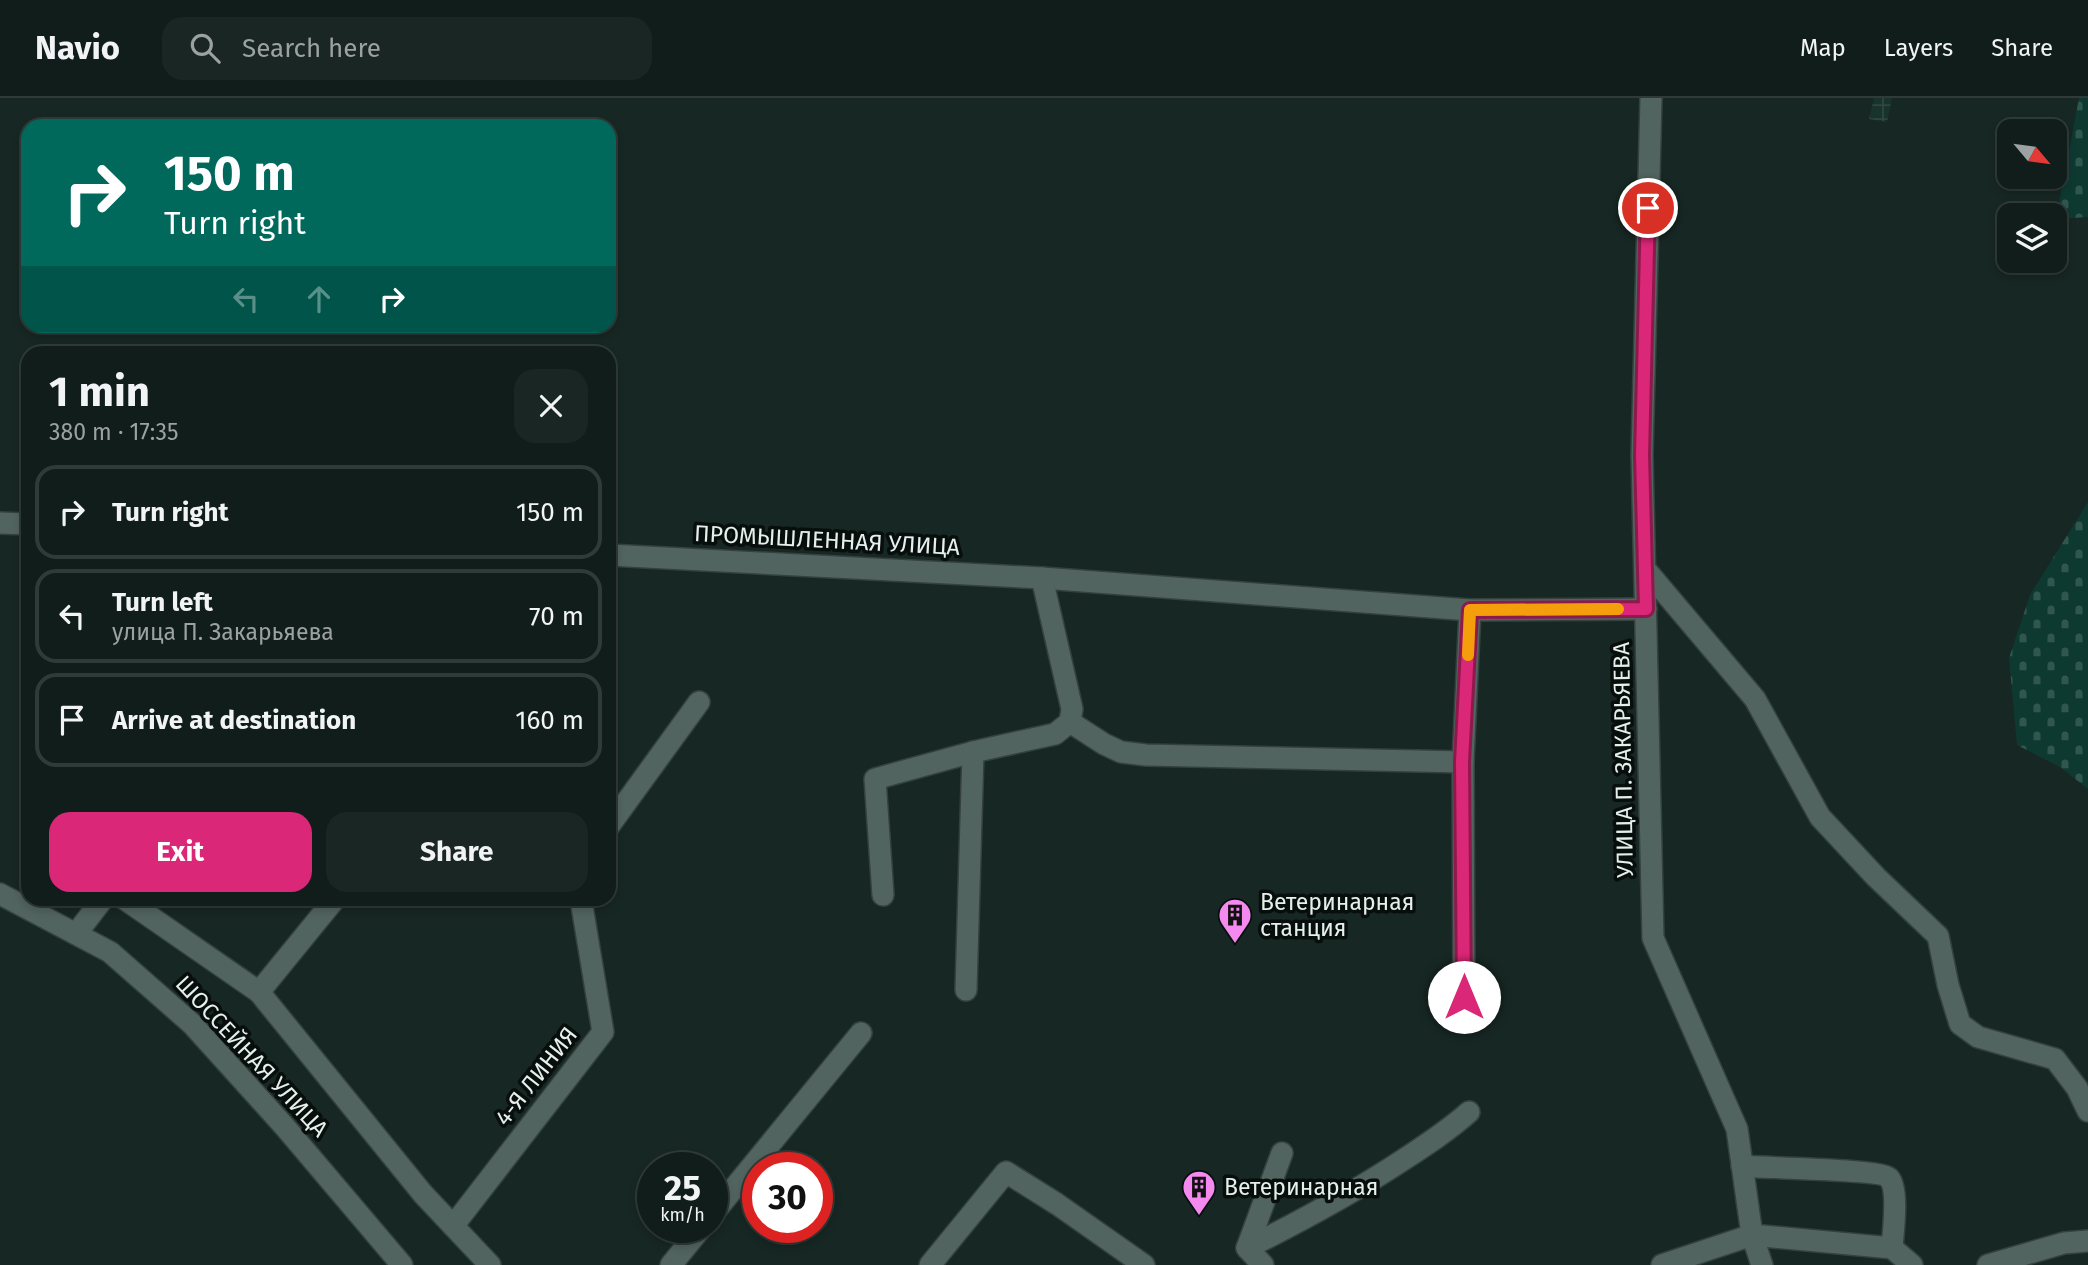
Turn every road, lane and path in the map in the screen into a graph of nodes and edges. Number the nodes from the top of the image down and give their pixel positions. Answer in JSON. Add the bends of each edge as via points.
{"nodes":[{"id":1,"x":1651,"y":98,"type":"edge"},
{"id":2,"x":0,"y":523,"type":"edge"},
{"id":3,"x":21,"y":524,"type":"edge"},
{"id":4,"x":616,"y":555,"type":"edge"},
{"id":5,"x":1645,"y":569,"type":"junction"},
{"id":6,"x":1042,"y":578,"type":"junction"},
{"id":7,"x":1646,"y":609,"type":"junction"},
{"id":8,"x":1470,"y":610,"type":"junction"},
{"id":9,"x":699,"y":702,"type":"dead end"},
{"id":10,"x":1070,"y":722,"type":"junction"},
{"id":11,"x":973,"y":752,"type":"junction"},
{"id":12,"x":1462,"y":762,"type":"junction"},
{"id":13,"x":616,"y":816,"type":"edge"},
{"id":14,"x":0,"y":894,"type":"edge"},
{"id":15,"x":883,"y":895,"type":"dead end"},
{"id":16,"x":21,"y":905,"type":"edge"},
{"id":17,"x":23,"y":906,"type":"edge"},
{"id":18,"x":98,"y":906,"type":"edge"},
{"id":19,"x":136,"y":906,"type":"edge"},
{"id":20,"x":329,"y":906,"type":"edge"},
{"id":21,"x":582,"y":906,"type":"edge"},
{"id":22,"x":76,"y":934,"type":"junction"},
{"id":23,"x":966,"y":990,"type":"dead end"},
{"id":24,"x":258,"y":992,"type":"junction"},
{"id":25,"x":1464,"y":997,"type":"dead end"},
{"id":26,"x":861,"y":1033,"type":"dead end"},
{"id":27,"x":2088,"y":1111,"type":"edge"},
{"id":28,"x":1469,"y":1112,"type":"dead end"},
{"id":29,"x":1282,"y":1153,"type":"dead end"},
{"id":30,"x":1742,"y":1167,"type":"junction"},
{"id":31,"x":728,"y":1195,"type":"edge"},
{"id":32,"x":453,"y":1226,"type":"junction"},
{"id":33,"x":1752,"y":1235,"type":"junction"},
{"id":34,"x":2088,"y":1241,"type":"edge"},
{"id":35,"x":689,"y":1243,"type":"edge"},
{"id":36,"x":1247,"y":1248,"type":"junction"},
{"id":37,"x":1892,"y":1248,"type":"junction"},
{"id":38,"x":402,"y":1265,"type":"edge"},
{"id":39,"x":490,"y":1265,"type":"edge"},
{"id":40,"x":671,"y":1265,"type":"edge"},
{"id":41,"x":930,"y":1265,"type":"edge"},
{"id":42,"x":1144,"y":1265,"type":"edge"},
{"id":43,"x":1264,"y":1265,"type":"edge"},
{"id":44,"x":1662,"y":1265,"type":"edge"},
{"id":45,"x":1762,"y":1265,"type":"edge"},
{"id":46,"x":1912,"y":1265,"type":"edge"},
{"id":47,"x":1988,"y":1265,"type":"edge"}],
"edges":[{"from":1,"to":5,"type":"street","name":"УЛИЦА П. ЗАКАРЬЯЕВА","via":[[1642,455]]},
{"from":2,"to":3,"type":"street"},
{"from":4,"to":6,"type":"street","name":"ПРОМЫШЛЕННАЯ УЛИЦА"},
{"from":5,"to":7,"type":"street","name":"УЛИЦА П. ЗАКАРЬЯЕВА"},
{"from":5,"to":27,"type":"street","via":[[1755,699],[1820,817],[1938,936],[1960,1024],[1978,1038],[2055,1059]]},
{"from":6,"to":8,"type":"street","name":"ПРОМЫШЛЕННАЯ УЛИЦА"},
{"from":6,"to":10,"type":"street","via":[[1072,709]]},
{"from":7,"to":8,"type":"street","name":"ПРОМЫШЛЕННАЯ УЛИЦА"},
{"from":7,"to":30,"type":"street","name":"УЛИЦА П. ЗАКАРЬЯЕВА","via":[[1653,938],[1737,1129]]},
{"from":8,"to":12,"type":"street"},
{"from":9,"to":13,"type":"street"},
{"from":10,"to":11,"type":"street","via":[[1055,734]]},
{"from":10,"to":12,"type":"street","via":[[1122,752],[1146,755]]},
{"from":11,"to":15,"type":"street","via":[[875,779]]},
{"from":11,"to":23,"type":"street"},
{"from":12,"to":25,"type":"street"},
{"from":14,"to":16,"type":"street","name":"ШОССЕЙНАЯ УЛИЦА"},
{"from":17,"to":22,"type":"street","name":"ШОССЕЙНАЯ УЛИЦА"},
{"from":18,"to":22,"type":"street"},
{"from":19,"to":24,"type":"street"},
{"from":20,"to":24,"type":"street"},
{"from":21,"to":32,"type":"street","name":"4-Я ЛИНИЯ","via":[[603,1032]]},
{"from":22,"to":38,"type":"street","name":"ШОССЕЙНАЯ УЛИЦА","via":[[110,952],[192,1024]]},
{"from":24,"to":32,"type":"street"},
{"from":26,"to":31,"type":"street"},
{"from":28,"to":36,"type":"street","via":[[1377,1177]]},
{"from":29,"to":36,"type":"street"},
{"from":30,"to":33,"type":"street","name":"УЛИЦА П. ЗАКАРЬЯЕВА"},
{"from":30,"to":37,"type":"street","via":[[1886,1175],[1894,1194]]},
{"from":32,"to":39,"type":"street"},
{"from":33,"to":37,"type":"street"},
{"from":33,"to":44,"type":"street"},
{"from":33,"to":45,"type":"street","name":"УЛИЦА П. ЗАКАРЬЯЕВА"},
{"from":34,"to":47,"type":"street","via":[[2064,1243]]},
{"from":35,"to":40,"type":"street"},
{"from":36,"to":43,"type":"street"},
{"from":37,"to":46,"type":"street"},
{"from":41,"to":42,"type":"street","via":[[1006,1172]]}]}
